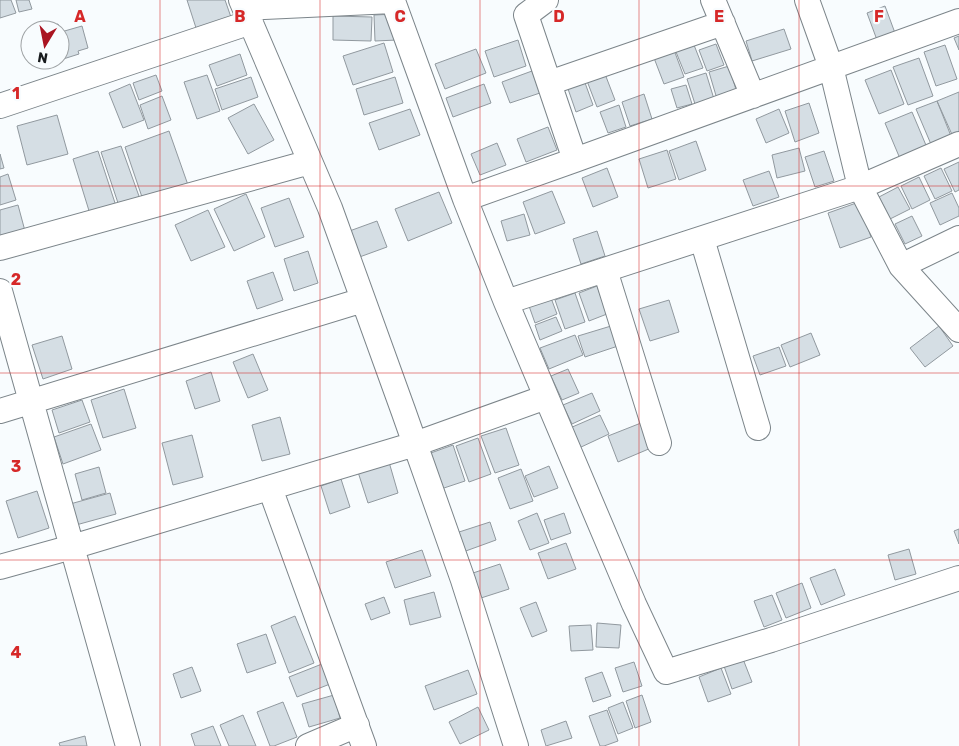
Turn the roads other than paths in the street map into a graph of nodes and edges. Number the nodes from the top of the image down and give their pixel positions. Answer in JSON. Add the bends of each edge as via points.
{"nodes":[{"id":1,"x":546,"y":0,"type":"edge"},
{"id":2,"x":713,"y":0,"type":"edge"},
{"id":3,"x":807,"y":0,"type":"edge"},
{"id":4,"x":246,"y":10,"type":"edge"},
{"id":5,"x":959,"y":21,"type":"edge"},
{"id":6,"x":723,"y":23,"type":"junction"},
{"id":7,"x":831,"y":68,"type":"junction"},
{"id":8,"x":549,"y":83,"type":"junction"},
{"id":9,"x":753,"y":96,"type":"junction"},
{"id":10,"x":0,"y":106,"type":"edge"},
{"id":11,"x":959,"y":144,"type":"edge"},
{"id":12,"x":575,"y":160,"type":"junction"},
{"id":13,"x":310,"y":162,"type":"junction"},
{"id":14,"x":860,"y":187,"type":"junction"},
{"id":15,"x":465,"y":199,"type":"junction"},
{"id":16,"x":959,"y":238,"type":"edge"},
{"id":17,"x":702,"y":239,"type":"junction"},
{"id":18,"x":0,"y":248,"type":"edge"},
{"id":19,"x":901,"y":266,"type":"junction"},
{"id":20,"x":605,"y":270,"type":"junction"},
{"id":21,"x":0,"y":291,"type":"edge"},
{"id":22,"x":364,"y":300,"type":"junction"},
{"id":23,"x":506,"y":302,"type":"junction"},
{"id":24,"x":959,"y":330,"type":"edge"},
{"id":25,"x":546,"y":397,"type":"junction"},
{"id":26,"x":31,"y":402,"type":"junction"},
{"id":27,"x":0,"y":411,"type":"edge"},
{"id":28,"x":758,"y":428,"type":"dead end"},
{"id":29,"x":659,"y":442,"type":"dead end"},
{"id":30,"x":415,"y":444,"type":"junction"},
{"id":31,"x":270,"y":488,"type":"junction"},
{"id":32,"x":72,"y":547,"type":"junction"},
{"id":33,"x":0,"y":567,"type":"edge"},
{"id":34,"x":959,"y":578,"type":"edge"},
{"id":35,"x":360,"y":735,"type":"edge"},
{"id":36,"x":128,"y":746,"type":"edge"},
{"id":37,"x":308,"y":746,"type":"edge"},
{"id":38,"x":516,"y":746,"type":"edge"}],
"edges":[{"from":1,"to":8,"type":"street","via":[[526,15]]},
{"from":2,"to":6,"type":"street"},
{"from":3,"to":7,"type":"street"},
{"from":4,"to":10,"type":"street"},
{"from":4,"to":13,"type":"street"},
{"from":4,"to":15,"type":"street","via":[[393,1]]},
{"from":5,"to":7,"type":"street"},
{"from":6,"to":8,"type":"street"},
{"from":6,"to":9,"type":"street"},
{"from":7,"to":9,"type":"street"},
{"from":7,"to":14,"type":"street"},
{"from":8,"to":12,"type":"street"},
{"from":9,"to":12,"type":"street"},
{"from":11,"to":14,"type":"street"},
{"from":12,"to":15,"type":"street"},
{"from":13,"to":18,"type":"street"},
{"from":13,"to":22,"type":"street"},
{"from":14,"to":17,"type":"street"},
{"from":14,"to":19,"type":"street"},
{"from":15,"to":23,"type":"street"},
{"from":16,"to":19,"type":"street"},
{"from":17,"to":20,"type":"street"},
{"from":17,"to":28,"type":"street"},
{"from":19,"to":24,"type":"street"},
{"from":20,"to":23,"type":"street"},
{"from":20,"to":29,"type":"street"},
{"from":21,"to":26,"type":"street"},
{"from":22,"to":26,"type":"street"},
{"from":22,"to":30,"type":"street"},
{"from":23,"to":25,"type":"street"},
{"from":25,"to":30,"type":"street"},
{"from":25,"to":34,"type":"street","via":[[666,672]]},
{"from":26,"to":27,"type":"street"},
{"from":26,"to":32,"type":"street"},
{"from":30,"to":31,"type":"street"},
{"from":30,"to":38,"type":"street"},
{"from":31,"to":32,"type":"street"},
{"from":31,"to":35,"type":"street"},
{"from":32,"to":33,"type":"street"},
{"from":32,"to":36,"type":"street"},
{"from":35,"to":37,"type":"street"}]}
